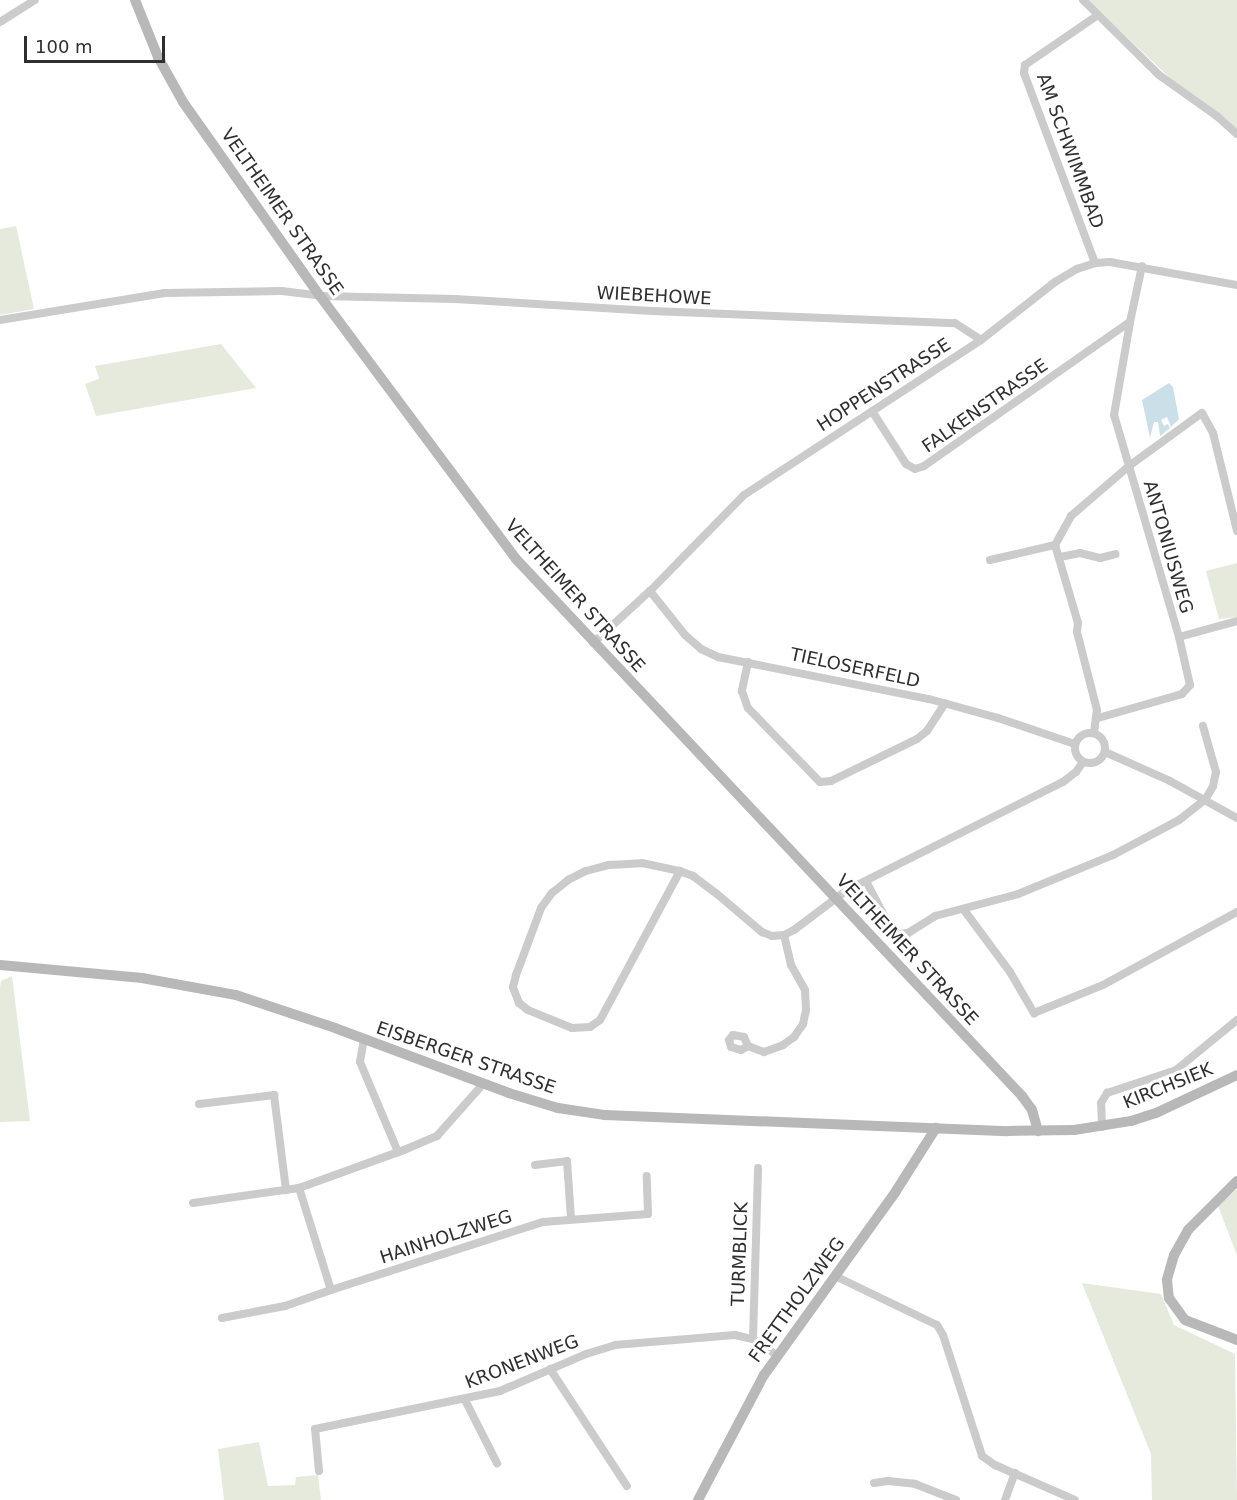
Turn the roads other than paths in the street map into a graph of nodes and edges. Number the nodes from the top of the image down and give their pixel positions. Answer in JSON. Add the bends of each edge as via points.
{"nodes":[{"id":1,"x":35,"y":0,"type":"edge"},
{"id":2,"x":135,"y":0,"type":"edge"},
{"id":3,"x":1083,"y":0,"type":"edge"},
{"id":4,"x":1098,"y":15,"type":"junction"},
{"id":5,"x":0,"y":22,"type":"edge"},
{"id":6,"x":1237,"y":134,"type":"edge"},
{"id":7,"x":1095,"y":262,"type":"junction"},
{"id":8,"x":1142,"y":266,"type":"junction"},
{"id":9,"x":1237,"y":285,"type":"edge"},
{"id":10,"x":320,"y":296,"type":"junction"},
{"id":11,"x":0,"y":320,"type":"edge"},
{"id":12,"x":1131,"y":322,"type":"junction"},
{"id":13,"x":981,"y":340,"type":"junction"},
{"id":14,"x":872,"y":411,"type":"junction"},
{"id":15,"x":1129,"y":466,"type":"junction"},
{"id":16,"x":1237,"y":531,"type":"edge"},
{"id":17,"x":1055,"y":544,"type":"junction"},
{"id":18,"x":1116,"y":554,"type":"dead end"},
{"id":19,"x":1060,"y":557,"type":"junction"},
{"id":20,"x":990,"y":561,"type":"dead end"},
{"id":21,"x":650,"y":591,"type":"junction"},
{"id":22,"x":1237,"y":621,"type":"edge"},
{"id":23,"x":1179,"y":637,"type":"junction"},
{"id":24,"x":593,"y":643,"type":"junction"},
{"id":25,"x":748,"y":662,"type":"junction"},
{"id":26,"x":945,"y":703,"type":"junction"},
{"id":27,"x":1098,"y":718,"type":"junction"},
{"id":28,"x":1203,"y":726,"type":"dead end"},
{"id":29,"x":1094,"y":734,"type":"junction"},
{"id":30,"x":1076,"y":744,"type":"junction"},
{"id":31,"x":1105,"y":752,"type":"junction"},
{"id":32,"x":1083,"y":762,"type":"junction"},
{"id":33,"x":1205,"y":800,"type":"junction"},
{"id":34,"x":1237,"y":818,"type":"edge"},
{"id":35,"x":680,"y":871,"type":"junction"},
{"id":36,"x":866,"y":881,"type":"junction"},
{"id":37,"x":835,"y":898,"type":"junction"},
{"id":38,"x":964,"y":910,"type":"junction"},
{"id":39,"x":1237,"y":912,"type":"edge"},
{"id":40,"x":784,"y":935,"type":"junction"},
{"id":41,"x":0,"y":965,"type":"edge"},
{"id":42,"x":1237,"y":1020,"type":"edge"},
{"id":43,"x":364,"y":1040,"type":"junction"},
{"id":44,"x":748,"y":1046,"type":"dead end"},
{"id":45,"x":1237,"y":1075,"type":"edge"},
{"id":46,"x":483,"y":1084,"type":"junction"},
{"id":47,"x":199,"y":1104,"type":"dead end"},
{"id":48,"x":1102,"y":1127,"type":"junction"},
{"id":49,"x":936,"y":1128,"type":"junction"},
{"id":50,"x":1038,"y":1131,"type":"junction"},
{"id":51,"x":398,"y":1152,"type":"junction"},
{"id":52,"x":535,"y":1165,"type":"dead end"},
{"id":53,"x":758,"y":1168,"type":"dead end"},
{"id":54,"x":647,"y":1176,"type":"dead end"},
{"id":55,"x":1237,"y":1181,"type":"edge"},
{"id":56,"x":298,"y":1188,"type":"junction"},
{"id":57,"x":286,"y":1190,"type":"junction"},
{"id":58,"x":193,"y":1203,"type":"dead end"},
{"id":59,"x":571,"y":1218,"type":"junction"},
{"id":60,"x":835,"y":1276,"type":"junction"},
{"id":61,"x":332,"y":1290,"type":"junction"},
{"id":62,"x":222,"y":1318,"type":"dead end"},
{"id":63,"x":753,"y":1340,"type":"junction"},
{"id":64,"x":1237,"y":1340,"type":"edge"},
{"id":65,"x":777,"y":1355,"type":"junction"},
{"id":66,"x":550,"y":1369,"type":"junction"},
{"id":67,"x":465,"y":1400,"type":"junction"},
{"id":68,"x":497,"y":1463,"type":"dead end"},
{"id":69,"x":320,"y":1470,"type":"dead end"},
{"id":70,"x":1015,"y":1473,"type":"junction"},
{"id":71,"x":874,"y":1483,"type":"dead end"},
{"id":72,"x":627,"y":1486,"type":"dead end"},
{"id":73,"x":698,"y":1500,"type":"edge"},
{"id":74,"x":956,"y":1500,"type":"edge"},
{"id":75,"x":1005,"y":1500,"type":"edge"},
{"id":76,"x":1075,"y":1500,"type":"edge"}],
"edges":[{"from":1,"to":5,"type":"street"},
{"from":2,"to":10,"type":"main road","name":"VELTHEIMER STRASSE","via":[[177,93]]},
{"from":3,"to":4,"type":"street"},
{"from":4,"to":6,"type":"street","via":[[1159,75]]},
{"from":4,"to":7,"type":"street","name":"AM SCHWIMMBAD","via":[[1025,65],[1024,73]]},
{"from":7,"to":8,"type":"street","name":"HOPPENSTRASSE"},
{"from":7,"to":13,"type":"street","name":"HOPPENSTRASSE","via":[[1055,282]]},
{"from":8,"to":9,"type":"street","name":"HOPPENSTRASSE"},
{"from":8,"to":12,"type":"street"},
{"from":10,"to":11,"type":"street","name":"WIEBEHOWE","via":[[282,291],[165,293]]},
{"from":10,"to":13,"type":"street","name":"WIEBEHOWE","via":[[955,323]]},
{"from":10,"to":24,"type":"main road","name":"VELTHEIMER STRASSE","via":[[516,559]]},
{"from":12,"to":14,"type":"street","name":"FALKENSTRASSE","via":[[924,466],[915,469],[906,464]]},
{"from":12,"to":15,"type":"street","name":"ANTONIUSWEG","via":[[1114,415]]},
{"from":13,"to":14,"type":"street","name":"HOPPENSTRASSE"},
{"from":14,"to":21,"type":"street","name":"HOPPENSTRASSE","via":[[744,495]]},
{"from":15,"to":16,"type":"street","via":[[1202,413],[1213,433]]},
{"from":15,"to":17,"type":"street","via":[[1071,516]]},
{"from":15,"to":23,"type":"street","name":"ANTONIUSWEG"},
{"from":17,"to":19,"type":"street"},
{"from":17,"to":20,"type":"street"},
{"from":18,"to":19,"type":"street","via":[[1100,558],[1080,553]]},
{"from":19,"to":27,"type":"street"},
{"from":21,"to":24,"type":"street","name":"HOPPENSTRASSE"},
{"from":21,"to":25,"type":"street","name":"TIELOSERFELD","via":[[701,649],[718,657]]},
{"from":22,"to":23,"type":"street","name":"ANTONIUSWEG"},
{"from":23,"to":27,"type":"street","name":"ANTONIUSWEG","via":[[1190,679],[1185,693]]},
{"from":24,"to":37,"type":"main road","name":"VELTHEIMER STRASSE"},
{"from":25,"to":26,"type":"street","name":"TIELOSERFELD"},
{"from":25,"to":26,"type":"street","via":[[742,691],[748,708],[820,782],[831,781],[917,739],[927,732]]},
{"from":26,"to":30,"type":"street","name":"TIELOSERFELD"},
{"from":27,"to":29,"type":"street"},
{"from":28,"to":33,"type":"street","via":[[1216,772]]},
{"from":29,"to":30,"type":"street","via":[[1081,736]]},
{"from":29,"to":31,"type":"street","via":[[1103,741]]},
{"from":30,"to":32,"type":"street","via":[[1076,754]]},
{"from":31,"to":32,"type":"street","via":[[1099,761]]},
{"from":31,"to":33,"type":"street"},
{"from":32,"to":36,"type":"street","via":[[1063,782]]},
{"from":33,"to":34,"type":"street"},
{"from":33,"to":38,"type":"street","via":[[1179,820],[1113,855],[1018,894]]},
{"from":35,"to":35,"type":"street","via":[[660,864],[629,863],[586,871],[552,893],[541,908],[516,975],[513,987],[519,1003],[572,1028],[590,1027],[600,1020]]},
{"from":35,"to":40,"type":"street","via":[[693,876],[762,932]]},
{"from":36,"to":37,"type":"street"},
{"from":36,"to":38,"type":"street","via":[[897,934],[908,933],[935,916]]},
{"from":37,"to":40,"type":"street"},
{"from":37,"to":50,"type":"main road","name":"VELTHEIMER STRASSE","via":[[1022,1096],[1032,1110]]},
{"from":38,"to":39,"type":"street","via":[[1010,972],[1034,1013],[1103,985]]},
{"from":40,"to":44,"type":"street","via":[[791,965],[805,990],[803,1024],[783,1046],[764,1052]]},
{"from":41,"to":43,"type":"main road","name":"EISBERGER STRASSE","via":[[142,978],[236,995]]},
{"from":42,"to":48,"type":"street","via":[[1176,1070],[1107,1094],[1101,1103]]},
{"from":43,"to":46,"type":"main road","name":"EISBERGER STRASSE"},
{"from":43,"to":51,"type":"street","via":[[360,1062]]},
{"from":45,"to":48,"type":"main road","name":"KIRCHSIEK","via":[[1156,1113]]},
{"from":46,"to":49,"type":"main road","name":"EISBERGER STRASSE","via":[[558,1108],[605,1115]]},
{"from":46,"to":51,"type":"street","via":[[437,1136]]},
{"from":47,"to":57,"type":"street","via":[[274,1095]]},
{"from":48,"to":50,"type":"main road","name":"KIRCHSIEK"},
{"from":49,"to":50,"type":"main road","name":"EISBERGER STRASSE"},
{"from":49,"to":60,"type":"main road","name":"FRETTHOLZWEG"},
{"from":51,"to":56,"type":"street"},
{"from":52,"to":59,"type":"street","via":[[567,1161]]},
{"from":53,"to":63,"type":"street","name":"TURMBLICK"},
{"from":54,"to":59,"type":"street","name":"HAINHOLZWEG","via":[[648,1214]]},
{"from":55,"to":64,"type":"main road","via":[[1188,1230],[1174,1255],[1167,1280],[1169,1298],[1185,1320]]},
{"from":56,"to":57,"type":"street"},
{"from":56,"to":61,"type":"street"},
{"from":57,"to":58,"type":"street"},
{"from":59,"to":61,"type":"street","name":"HAINHOLZWEG","via":[[543,1222]]},
{"from":60,"to":65,"type":"main road","name":"FRETTHOLZWEG"},
{"from":60,"to":70,"type":"street","via":[[937,1325],[982,1456]]},
{"from":61,"to":62,"type":"street","name":"HAINHOLZWEG","via":[[285,1306]]},
{"from":63,"to":65,"type":"street","name":"KRONENWEG"},
{"from":63,"to":66,"type":"street","name":"KRONENWEG","via":[[735,1335],[615,1345]]},
{"from":65,"to":73,"type":"main road","name":"FRETTHOLZWEG"},
{"from":66,"to":67,"type":"street","name":"KRONENWEG","via":[[500,1391]]},
{"from":66,"to":72,"type":"street"},
{"from":67,"to":68,"type":"street"},
{"from":67,"to":69,"type":"street","name":"KRONENWEG","via":[[315,1430]]},
{"from":70,"to":75,"type":"street"},
{"from":70,"to":76,"type":"street"},
{"from":71,"to":74,"type":"street","via":[[888,1480],[915,1484]]}]}
